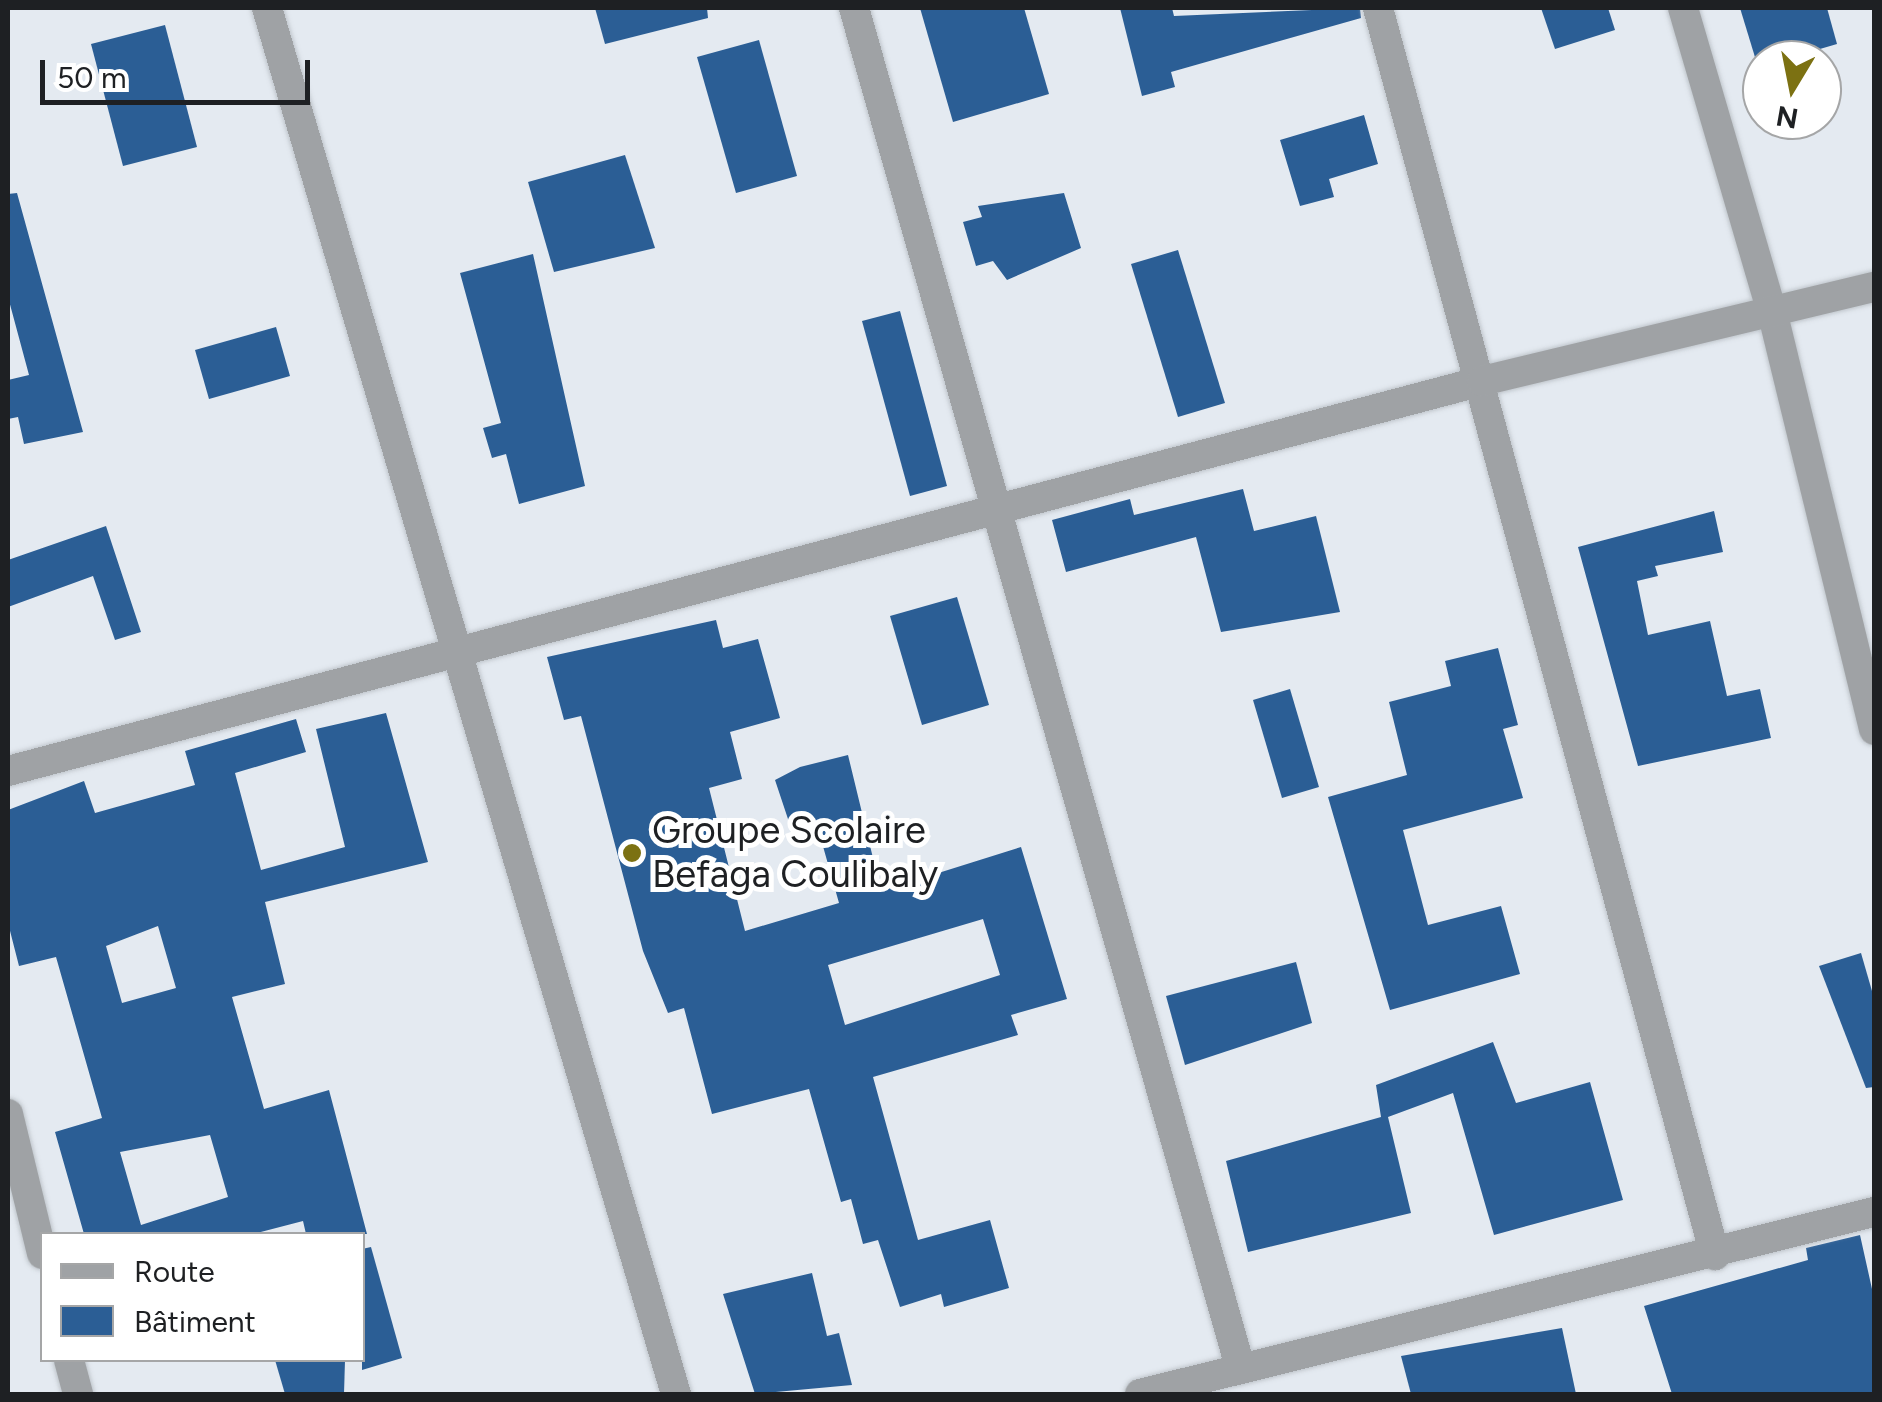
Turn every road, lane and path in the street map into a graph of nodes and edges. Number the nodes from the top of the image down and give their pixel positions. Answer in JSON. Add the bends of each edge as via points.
{"nodes":[{"id":1,"x":267,"y":8,"type":"edge"},
{"id":2,"x":854,"y":8,"type":"edge"},
{"id":3,"x":1378,"y":8,"type":"edge"},
{"id":4,"x":1683,"y":8,"type":"edge"},
{"id":5,"x":1874,"y":286,"type":"edge"},
{"id":6,"x":1773,"y":315,"type":"junction"},
{"id":7,"x":1482,"y":381,"type":"junction"},
{"id":8,"x":995,"y":509,"type":"junction"},
{"id":9,"x":462,"y":655,"type":"junction"},
{"id":10,"x":1874,"y":730,"type":"edge"},
{"id":11,"x":8,"y":771,"type":"edge"},
{"id":12,"x":8,"y":1114,"type":"edge"},
{"id":13,"x":1874,"y":1212,"type":"edge"},
{"id":14,"x":40,"y":1246,"type":"edge"},
{"id":15,"x":1715,"y":1255,"type":"junction"},
{"id":16,"x":70,"y":1362,"type":"edge"},
{"id":17,"x":1240,"y":1368,"type":"junction"},
{"id":18,"x":78,"y":1394,"type":"edge"},
{"id":19,"x":676,"y":1394,"type":"edge"},
{"id":20,"x":1140,"y":1394,"type":"edge"}],
"edges":[{"from":1,"to":9,"type":"street"},
{"from":2,"to":8,"type":"street"},
{"from":3,"to":7,"type":"street"},
{"from":4,"to":6,"type":"street"},
{"from":5,"to":6,"type":"street"},
{"from":6,"to":7,"type":"street"},
{"from":6,"to":10,"type":"street"},
{"from":7,"to":8,"type":"street"},
{"from":7,"to":15,"type":"street"},
{"from":8,"to":9,"type":"street"},
{"from":8,"to":17,"type":"street"},
{"from":9,"to":11,"type":"street"},
{"from":9,"to":19,"type":"street"},
{"from":12,"to":14,"type":"street"},
{"from":13,"to":15,"type":"street"},
{"from":15,"to":17,"type":"street"},
{"from":16,"to":18,"type":"street"},
{"from":17,"to":20,"type":"street"}]}
